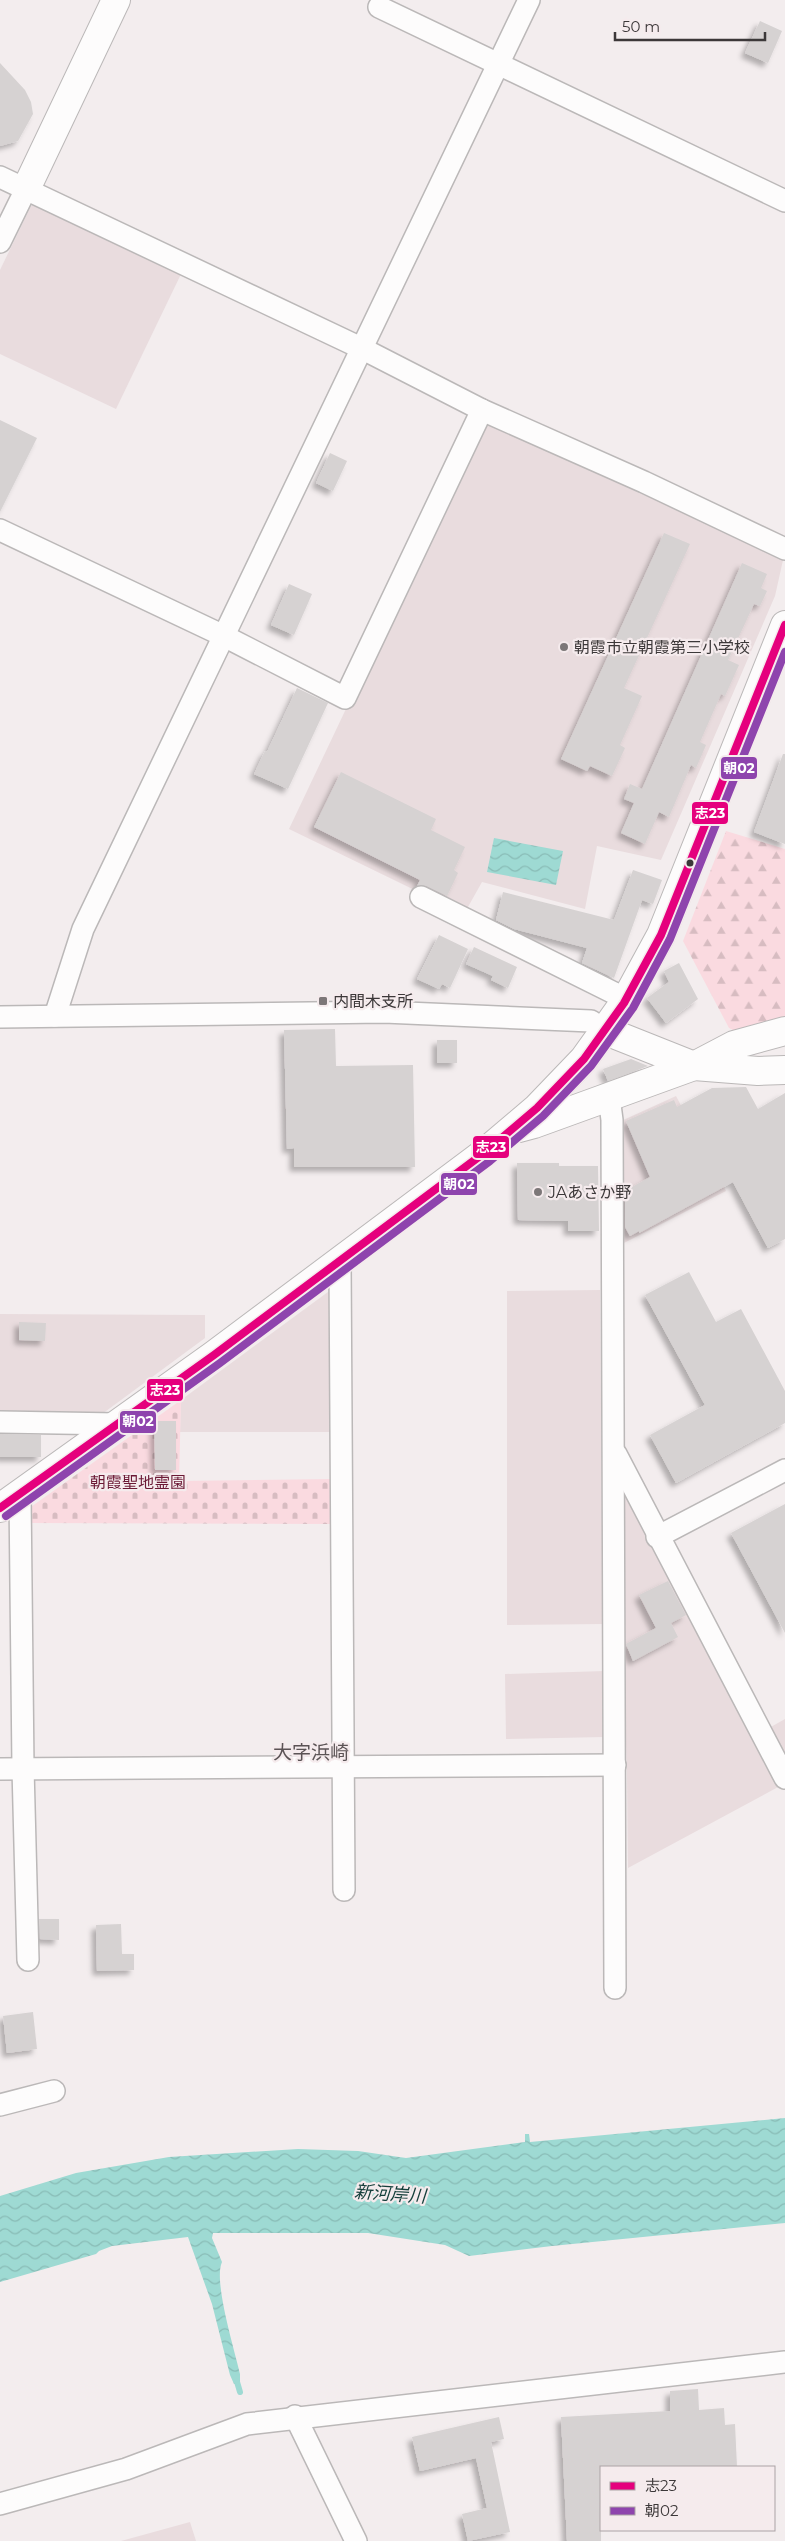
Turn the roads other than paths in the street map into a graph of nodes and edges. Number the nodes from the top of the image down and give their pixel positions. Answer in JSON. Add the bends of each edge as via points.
{"nodes":[{"id":1,"x":116,"y":0,"type":"edge"},
{"id":2,"x":529,"y":0,"type":"edge"},
{"id":3,"x":379,"y":7,"type":"dead end"},
{"id":4,"x":499,"y":63,"type":"junction"},
{"id":5,"x":0,"y":177,"type":"edge"},
{"id":6,"x":26,"y":189,"type":"junction"},
{"id":7,"x":785,"y":201,"type":"edge"},
{"id":8,"x":0,"y":242,"type":"edge"},
{"id":9,"x":361,"y":348,"type":"junction"},
{"id":10,"x":482,"y":410,"type":"junction"},
{"id":11,"x":0,"y":530,"type":"edge"},
{"id":12,"x":785,"y":548,"type":"edge"},
{"id":13,"x":785,"y":625,"type":"edge"},
{"id":14,"x":224,"y":636,"type":"junction"},
{"id":15,"x":421,"y":897,"type":"dead end"},
{"id":16,"x":624,"y":1003,"type":"junction"},
{"id":17,"x":55,"y":1016,"type":"junction"},
{"id":18,"x":0,"y":1017,"type":"edge"},
{"id":19,"x":606,"y":1031,"type":"junction"},
{"id":20,"x":785,"y":1031,"type":"edge"},
{"id":21,"x":694,"y":1066,"type":"junction"},
{"id":22,"x":785,"y":1070,"type":"edge"},
{"id":23,"x":609,"y":1098,"type":"junction"},
{"id":24,"x":513,"y":1129,"type":"junction"},
{"id":25,"x":340,"y":1263,"type":"junction"},
{"id":26,"x":0,"y":1422,"type":"edge"},
{"id":27,"x":117,"y":1424,"type":"junction"},
{"id":28,"x":614,"y":1449,"type":"junction"},
{"id":29,"x":785,"y":1470,"type":"edge"},
{"id":30,"x":10,"y":1501,"type":"edge"},
{"id":31,"x":658,"y":1536,"type":"junction"},
{"id":32,"x":615,"y":1765,"type":"junction"},
{"id":33,"x":342,"y":1766,"type":"junction"},
{"id":34,"x":23,"y":1768,"type":"junction"},
{"id":35,"x":0,"y":1769,"type":"edge"},
{"id":36,"x":785,"y":1778,"type":"edge"},
{"id":37,"x":344,"y":1890,"type":"dead end"},
{"id":38,"x":28,"y":1960,"type":"dead end"},
{"id":39,"x":616,"y":1988,"type":"dead end"},
{"id":40,"x":54,"y":2091,"type":"dead end"},
{"id":41,"x":0,"y":2105,"type":"edge"},
{"id":42,"x":785,"y":2362,"type":"edge"},
{"id":43,"x":295,"y":2416,"type":"junction"},
{"id":44,"x":0,"y":2504,"type":"edge"},
{"id":45,"x":356,"y":2541,"type":"edge"}],
"edges":[{"from":1,"to":6,"type":"main road"},
{"from":2,"to":4,"type":"street"},
{"from":3,"to":4,"type":"street"},
{"from":4,"to":7,"type":"street"},
{"from":4,"to":9,"type":"street"},
{"from":5,"to":6,"type":"street"},
{"from":6,"to":8,"type":"street"},
{"from":6,"to":9,"type":"street"},
{"from":9,"to":10,"type":"street"},
{"from":9,"to":14,"type":"street"},
{"from":10,"to":12,"type":"street"},
{"from":10,"to":14,"type":"street","via":[[345,698]]},
{"from":11,"to":14,"type":"street"},
{"from":13,"to":16,"type":"main road","via":[[661,935]]},
{"from":14,"to":17,"type":"street","via":[[83,929]]},
{"from":15,"to":16,"type":"street","via":[[614,993]]},
{"from":16,"to":19,"type":"main road"},
{"from":17,"to":18,"type":"street"},
{"from":17,"to":19,"type":"street","via":[[384,1012],[591,1021]]},
{"from":19,"to":21,"type":"main road"},
{"from":19,"to":24,"type":"main road","via":[[561,1084]]},
{"from":20,"to":21,"type":"main road","via":[[734,1045]]},
{"from":21,"to":22,"type":"main road"},
{"from":21,"to":23,"type":"main road"},
{"from":23,"to":24,"type":"main road"},
{"from":23,"to":28,"type":"street","via":[[612,1120]]},
{"from":24,"to":25,"type":"main road"},
{"from":25,"to":27,"type":"main road"},
{"from":25,"to":33,"type":"street"},
{"from":26,"to":27,"type":"street"},
{"from":27,"to":30,"type":"main road"},
{"from":28,"to":31,"type":"street"},
{"from":28,"to":32,"type":"street"},
{"from":29,"to":31,"type":"street"},
{"from":30,"to":34,"type":"street"},
{"from":31,"to":36,"type":"street"},
{"from":32,"to":33,"type":"street"},
{"from":32,"to":39,"type":"street"},
{"from":33,"to":34,"type":"street"},
{"from":33,"to":37,"type":"street"},
{"from":34,"to":35,"type":"street"},
{"from":34,"to":38,"type":"street"},
{"from":40,"to":41,"type":"street"},
{"from":42,"to":43,"type":"street"},
{"from":43,"to":44,"type":"street","via":[[247,2424],[126,2469]]},
{"from":43,"to":45,"type":"street"}]}
